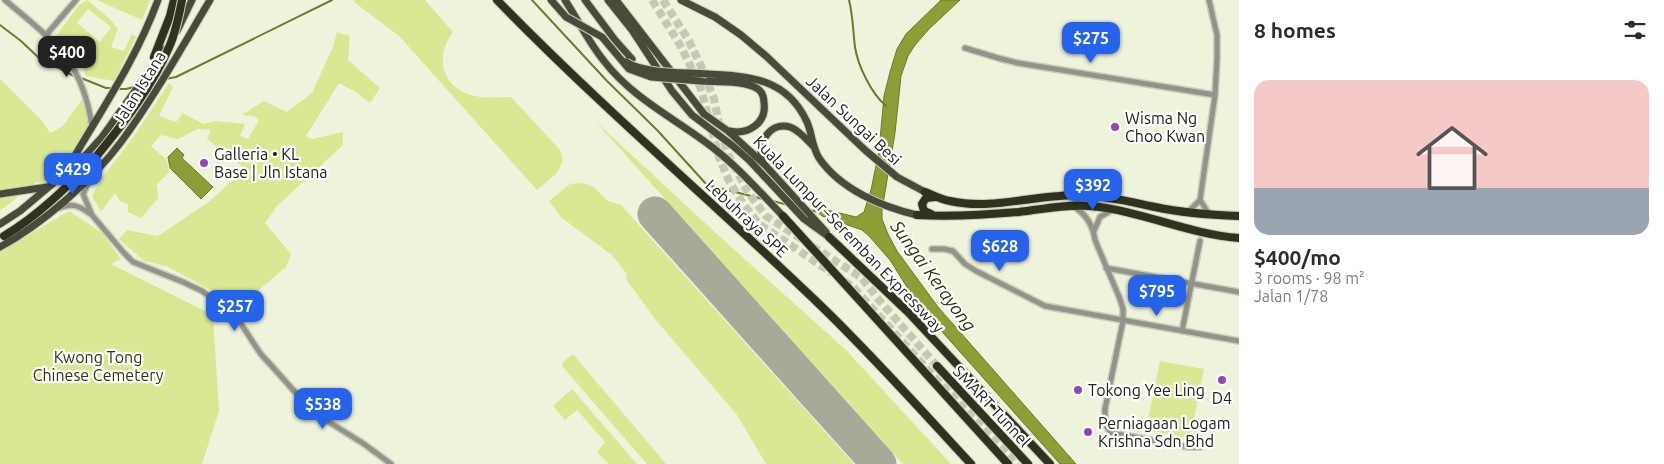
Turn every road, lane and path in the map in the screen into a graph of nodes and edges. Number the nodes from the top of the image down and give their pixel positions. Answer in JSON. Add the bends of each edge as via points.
{"nodes":[{"id":1,"x":4,"y":0,"type":"edge"},
{"id":2,"x":76,"y":0,"type":"edge"},
{"id":3,"x":158,"y":0,"type":"edge"},
{"id":4,"x":174,"y":0,"type":"edge"},
{"id":5,"x":182,"y":0,"type":"edge"},
{"id":6,"x":192,"y":0,"type":"edge"},
{"id":7,"x":206,"y":0,"type":"edge"},
{"id":8,"x":210,"y":0,"type":"edge"},
{"id":9,"x":497,"y":0,"type":"edge"},
{"id":10,"x":502,"y":0,"type":"edge"},
{"id":11,"x":551,"y":0,"type":"edge"},
{"id":12,"x":565,"y":0,"type":"edge"},
{"id":13,"x":585,"y":0,"type":"edge"},
{"id":14,"x":608,"y":0,"type":"edge"},
{"id":15,"x":616,"y":0,"type":"edge"},
{"id":16,"x":681,"y":0,"type":"edge"},
{"id":17,"x":1209,"y":0,"type":"edge"},
{"id":18,"x":46,"y":35,"type":"junction"},
{"id":19,"x":186,"y":39,"type":"junction"},
{"id":20,"x":965,"y":48,"type":"dead end"},
{"id":21,"x":154,"y":57,"type":"joint"},
{"id":22,"x":620,"y":57,"type":"junction"},
{"id":23,"x":669,"y":71,"type":"junction"},
{"id":24,"x":142,"y":81,"type":"junction"},
{"id":25,"x":1215,"y":95,"type":"junction"},
{"id":26,"x":90,"y":107,"type":"junction"},
{"id":27,"x":102,"y":112,"type":"junction"},
{"id":28,"x":92,"y":128,"type":"junction"},
{"id":29,"x":728,"y":131,"type":"junction"},
{"id":30,"x":814,"y":147,"type":"junction"},
{"id":31,"x":765,"y":165,"type":"junction"},
{"id":32,"x":65,"y":173,"type":"junction"},
{"id":33,"x":92,"y":174,"type":"junction"},
{"id":34,"x":48,"y":187,"type":"junction"},
{"id":35,"x":925,"y":192,"type":"joint"},
{"id":36,"x":0,"y":194,"type":"edge"},
{"id":37,"x":937,"y":197,"type":"junction"},
{"id":38,"x":1200,"y":200,"type":"junction"},
{"id":39,"x":1072,"y":206,"type":"junction"},
{"id":40,"x":1112,"y":209,"type":"junction"},
{"id":41,"x":54,"y":210,"type":"junction"},
{"id":42,"x":1188,"y":212,"type":"junction"},
{"id":43,"x":917,"y":214,"type":"joint"},
{"id":44,"x":1209,"y":214,"type":"junction"},
{"id":45,"x":92,"y":215,"type":"junction"},
{"id":46,"x":783,"y":216,"type":"joint"},
{"id":47,"x":934,"y":216,"type":"junction"},
{"id":48,"x":1239,"y":216,"type":"edge"},
{"id":49,"x":0,"y":224,"type":"edge"},
{"id":50,"x":1094,"y":231,"type":"junction"},
{"id":51,"x":2,"y":237,"type":"edge"},
{"id":52,"x":829,"y":237,"type":"junction"},
{"id":53,"x":1239,"y":238,"type":"edge"},
{"id":54,"x":1200,"y":241,"type":"dead end"},
{"id":55,"x":0,"y":247,"type":"edge"},
{"id":56,"x":932,"y":249,"type":"dead end"},
{"id":57,"x":1106,"y":268,"type":"junction"},
{"id":58,"x":1192,"y":284,"type":"junction"},
{"id":59,"x":1239,"y":292,"type":"edge"},
{"id":60,"x":1123,"y":321,"type":"junction"},
{"id":61,"x":1182,"y":331,"type":"junction"},
{"id":62,"x":1239,"y":341,"type":"edge"},
{"id":63,"x":937,"y":366,"type":"tunnel mouth"},
{"id":64,"x":1200,"y":447,"type":"dead end"},
{"id":65,"x":1014,"y":450,"type":"junction"},
{"id":66,"x":391,"y":464,"type":"edge"},
{"id":67,"x":971,"y":464,"type":"edge"},
{"id":68,"x":976,"y":464,"type":"edge"},
{"id":69,"x":1008,"y":464,"type":"edge"},
{"id":70,"x":1028,"y":464,"type":"edge"},
{"id":71,"x":1034,"y":464,"type":"edge"},
{"id":72,"x":1050,"y":464,"type":"edge"}],
"edges":[{"from":1,"to":18,"type":"street"},
{"from":2,"to":18,"type":"street"},
{"from":3,"to":27,"type":"main road","via":[[143,39]]},
{"from":4,"to":21,"type":"highway"},
{"from":5,"to":51,"type":"highway","bridge":true,"via":[[170,45],[155,74],[116,132],[95,158],[48,204]]},
{"from":6,"to":24,"type":"main road","via":[[177,31]]},
{"from":7,"to":19,"type":"main road"},
{"from":8,"to":19,"type":"main road"},
{"from":9,"to":67,"type":"highway","name":"Lebuhraya SPE","via":[[546,51],[820,305]]},
{"from":10,"to":68,"type":"highway","name":"Lebuhraya SPE","via":[[548,48],[823,302]]},
{"from":11,"to":22,"type":"main road","bridge":true,"via":[[566,17],[602,37]]},
{"from":12,"to":46,"type":"main road","via":[[604,62],[621,79],[646,101],[712,147]]},
{"from":13,"to":23,"type":"main road","bridge":true,"via":[[632,59]]},
{"from":14,"to":52,"type":"main road","via":[[692,115],[750,161],[804,219]]},
{"from":15,"to":29,"type":"main road","name":"Kuala Lumpur–Seremban Expressway","via":[[704,114]]},
{"from":16,"to":35,"type":"main road","name":"Jalan Sungai Besi","via":[[741,35],[865,150],[897,177]]},
{"from":17,"to":25,"type":"street","via":[[1217,35]]},
{"from":18,"to":26,"type":"street","via":[[69,60]]},
{"from":19,"to":33,"type":"main road","name":"Jalan Istana","via":[[120,142]]},
{"from":20,"to":25,"type":"street","via":[[1018,63]]},
{"from":21,"to":24,"type":"main road"},
{"from":22,"to":23,"type":"main road","bridge":true,"via":[[634,66]]},
{"from":22,"to":29,"type":"main road","bridge":true,"via":[[629,69],[651,77],[742,84],[757,89],[765,105],[761,121],[746,131]]},
{"from":23,"to":30,"type":"main road","bridge":true,"via":[[747,77],[777,87],[802,112]]},
{"from":24,"to":32,"type":"main road","name":"Jalan Istana","via":[[102,137]]},
{"from":25,"to":38,"type":"street"},
{"from":26,"to":27,"type":"street"},
{"from":26,"to":28,"type":"street"},
{"from":27,"to":28,"type":"main road"},
{"from":28,"to":32,"type":"main road"},
{"from":29,"to":31,"type":"main road","name":"Kuala Lumpur–Seremban Expressway"},
{"from":30,"to":31,"type":"main road","via":[[797,131],[780,127],[762,142],[760,156]]},
{"from":30,"to":43,"type":"main road","via":[[826,166],[856,190],[892,208]]},
{"from":31,"to":52,"type":"main road","name":"Kuala Lumpur–Seremban Expressway"},
{"from":32,"to":34,"type":"main road","name":"Jalan Istana"},
{"from":33,"to":41,"type":"main road","name":"Jalan Istana"},
{"from":33,"to":45,"type":"street","via":[[83,194]]},
{"from":34,"to":36,"type":"main road"},
{"from":34,"to":49,"type":"main road","name":"Jalan Istana"},
{"from":35,"to":37,"type":"highway","name":"Jalan Sungai Besi"},
{"from":37,"to":42,"type":"highway","name":"Jalan Sungai Besi","via":[[973,204],[1082,195]]},
{"from":37,"to":47,"type":"highway","via":[[926,198],[922,204],[924,211]]},
{"from":38,"to":42,"type":"street"},
{"from":38,"to":44,"type":"street"},
{"from":39,"to":40,"type":"highway"},
{"from":39,"to":47,"type":"highway","via":[[988,215]]},
{"from":39,"to":50,"type":"street","via":[[1086,217]]},
{"from":40,"to":50,"type":"street","via":[[1100,217]]},
{"from":40,"to":53,"type":"highway","via":[[1200,233]]},
{"from":41,"to":45,"type":"street","via":[[72,204]]},
{"from":41,"to":55,"type":"main road","name":"Jalan Istana"},
{"from":42,"to":44,"type":"highway","name":"Jalan Sungai Besi"},
{"from":43,"to":47,"type":"highway"},
{"from":44,"to":48,"type":"highway","name":"Jalan Sungai Besi"},
{"from":45,"to":66,"type":"street","via":[[133,262],[196,288],[236,316],[260,353],[312,412]]},
{"from":46,"to":69,"type":"highway"},
{"from":50,"to":57,"type":"street"},
{"from":52,"to":72,"type":"highway","name":"Kuala Lumpur–Seremban Expressway","via":[[908,312]]},
{"from":54,"to":58,"type":"street"},
{"from":56,"to":60,"type":"street","via":[[953,251],[976,271],[1038,303]]},
{"from":57,"to":58,"type":"street"},
{"from":57,"to":60,"type":"street","via":[[1120,298]]},
{"from":58,"to":59,"type":"street"},
{"from":58,"to":61,"type":"street"},
{"from":60,"to":61,"type":"street"},
{"from":60,"to":64,"type":"street","via":[[1105,409],[1107,429],[1112,434]]},
{"from":61,"to":62,"type":"street"},
{"from":63,"to":65,"type":"highway","name":"SMART Tunnel"},
{"from":65,"to":70,"type":"highway","name":"SMART Tunnel"},
{"from":65,"to":71,"type":"highway"}]}
